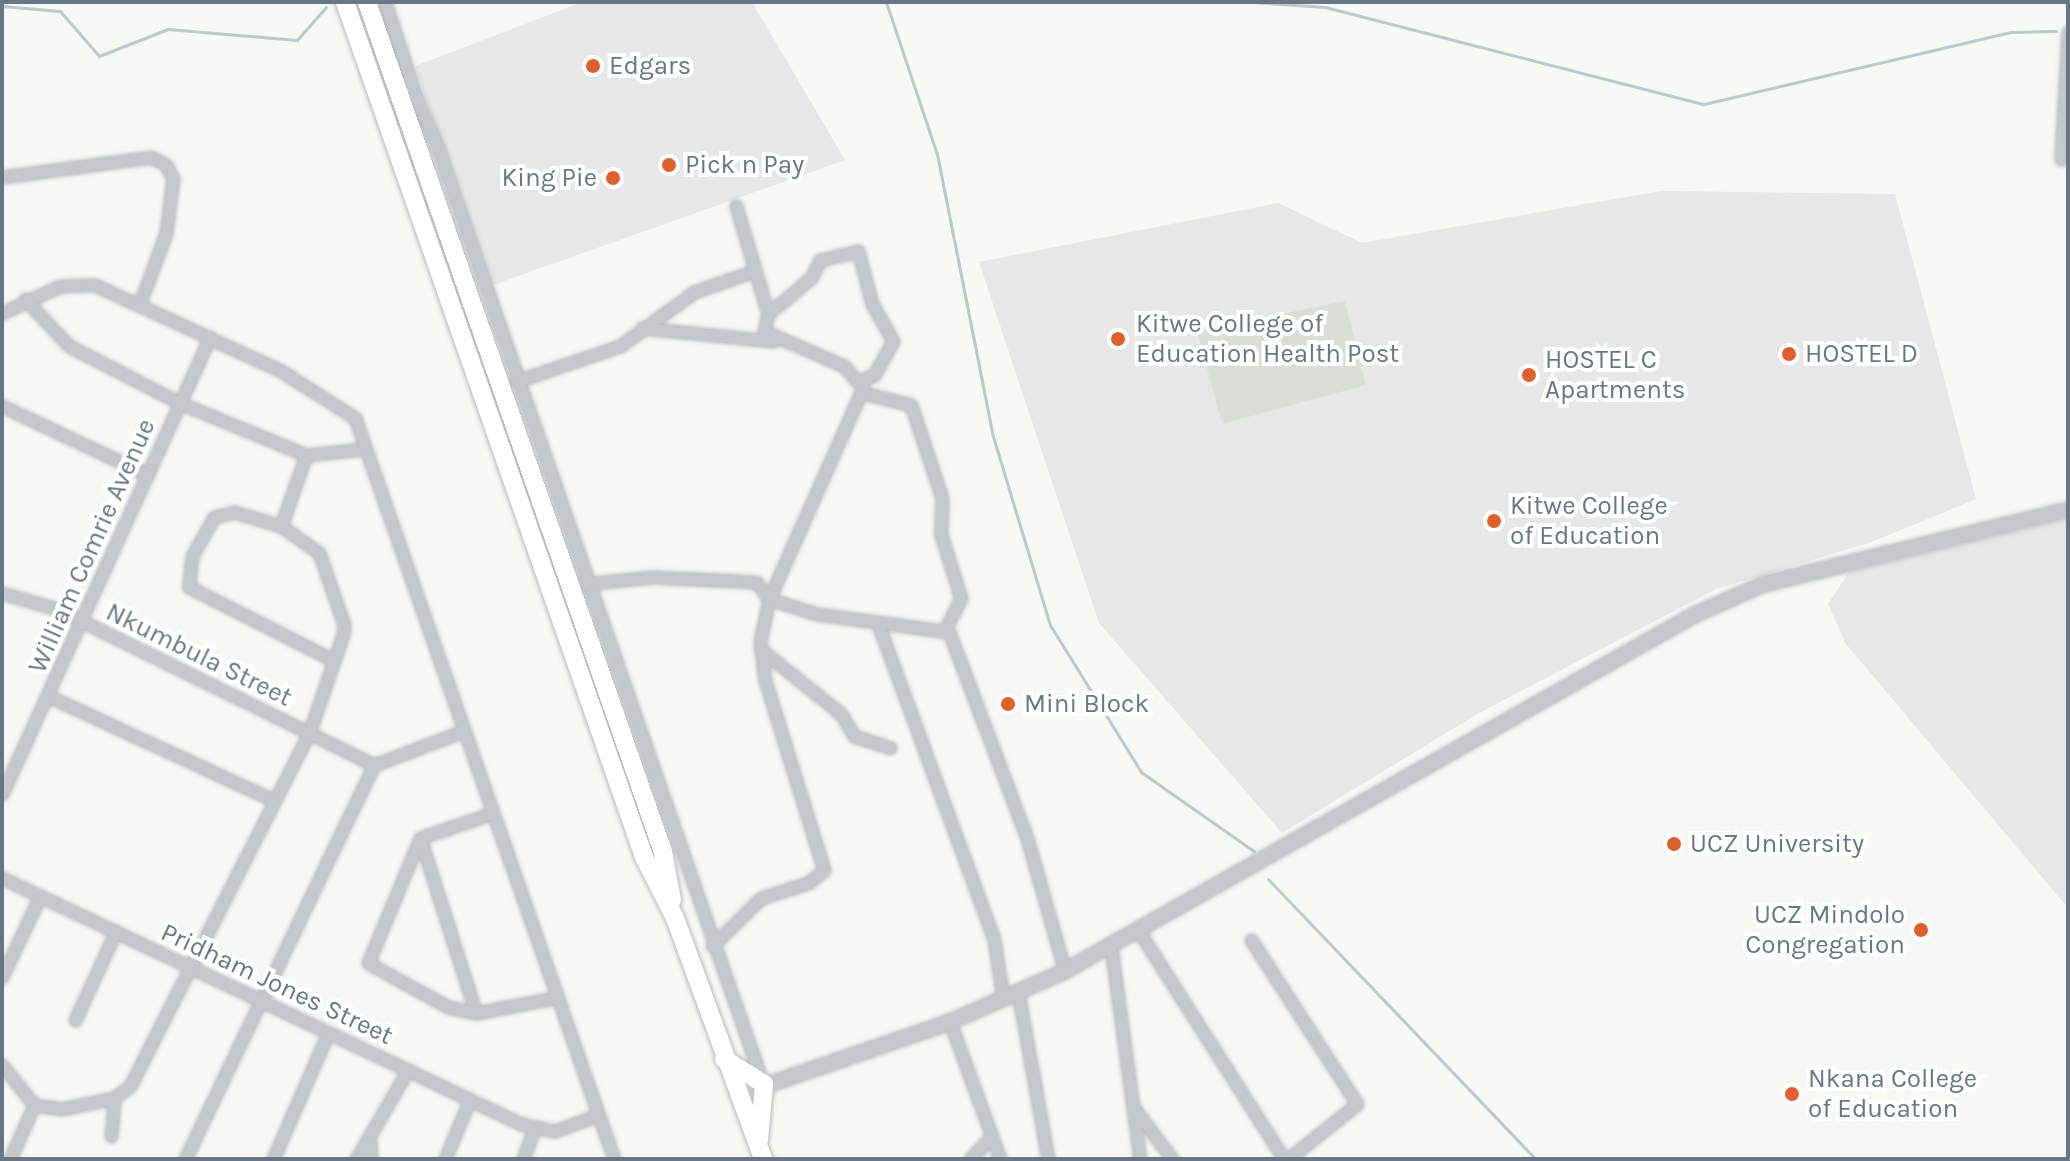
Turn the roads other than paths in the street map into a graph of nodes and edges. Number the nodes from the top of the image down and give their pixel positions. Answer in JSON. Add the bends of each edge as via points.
{"nodes":[{"id":1,"x":345,"y":2,"type":"edge"},
{"id":2,"x":367,"y":2,"type":"edge"},
{"id":3,"x":385,"y":2,"type":"edge"},
{"id":4,"x":2068,"y":32,"type":"edge"},
{"id":5,"x":407,"y":94,"type":"junction"},
{"id":6,"x":2068,"y":157,"type":"edge"},
{"id":7,"x":2,"y":177,"type":"edge"},
{"id":8,"x":736,"y":206,"type":"dead end"},
{"id":9,"x":754,"y":271,"type":"junction"},
{"id":10,"x":25,"y":299,"type":"junction"},
{"id":11,"x":140,"y":303,"type":"junction"},
{"id":12,"x":2,"y":313,"type":"edge"},
{"id":13,"x":768,"y":314,"type":"junction"},
{"id":14,"x":642,"y":328,"type":"junction"},
{"id":15,"x":210,"y":337,"type":"junction"},
{"id":16,"x":773,"y":341,"type":"junction"},
{"id":17,"x":517,"y":381,"type":"junction"},
{"id":18,"x":862,"y":387,"type":"junction"},
{"id":19,"x":180,"y":403,"type":"junction"},
{"id":20,"x":2,"y":406,"type":"edge"},
{"id":21,"x":364,"y":449,"type":"junction"},
{"id":22,"x":306,"y":455,"type":"junction"},
{"id":23,"x":148,"y":475,"type":"junction"},
{"id":24,"x":2068,"y":510,"type":"edge"},
{"id":25,"x":281,"y":526,"type":"junction"},
{"id":26,"x":588,"y":581,"type":"junction"},
{"id":27,"x":571,"y":592,"type":"junction"},
{"id":28,"x":2,"y":593,"type":"edge"},
{"id":29,"x":769,"y":599,"type":"junction"},
{"id":30,"x":554,"y":604,"type":"junction"},
{"id":31,"x":78,"y":620,"type":"junction"},
{"id":32,"x":878,"y":624,"type":"junction"},
{"id":33,"x":945,"y":629,"type":"junction"},
{"id":34,"x":760,"y":649,"type":"junction"},
{"id":35,"x":333,"y":660,"type":"junction"},
{"id":36,"x":48,"y":696,"type":"junction"},
{"id":37,"x":461,"y":732,"type":"junction"},
{"id":38,"x":309,"y":733,"type":"junction"},
{"id":39,"x":890,"y":748,"type":"dead end"},
{"id":40,"x":374,"y":765,"type":"junction"},
{"id":41,"x":2,"y":794,"type":"edge"},
{"id":42,"x":273,"y":800,"type":"junction"},
{"id":43,"x":490,"y":814,"type":"junction"},
{"id":44,"x":420,"y":838,"type":"junction"},
{"id":45,"x":2,"y":878,"type":"edge"},
{"id":46,"x":40,"y":896,"type":"junction"},
{"id":47,"x":675,"y":918,"type":"junction"},
{"id":48,"x":1138,"y":930,"type":"junction"},
{"id":49,"x":116,"y":931,"type":"junction"},
{"id":50,"x":1251,"y":940,"type":"dead end"},
{"id":51,"x":712,"y":946,"type":"junction"},
{"id":52,"x":1111,"y":947,"type":"junction"},
{"id":53,"x":192,"y":968,"type":"junction"},
{"id":54,"x":1065,"y":971,"type":"junction"},
{"id":55,"x":2,"y":977,"type":"edge"},
{"id":56,"x":1018,"y":992,"type":"junction"},
{"id":57,"x":554,"y":998,"type":"junction"},
{"id":58,"x":1003,"y":999,"type":"junction"},
{"id":59,"x":262,"y":1000,"type":"junction"},
{"id":60,"x":476,"y":1013,"type":"junction"},
{"id":61,"x":75,"y":1020,"type":"dead end"},
{"id":62,"x":950,"y":1022,"type":"junction"},
{"id":63,"x":328,"y":1033,"type":"junction"},
{"id":64,"x":724,"y":1059,"type":"junction"},
{"id":65,"x":2,"y":1065,"type":"edge"},
{"id":66,"x":408,"y":1070,"type":"junction"},
{"id":67,"x":764,"y":1084,"type":"junction"},
{"id":68,"x":738,"y":1095,"type":"junction"},
{"id":69,"x":114,"y":1098,"type":"junction"},
{"id":70,"x":469,"y":1101,"type":"junction"},
{"id":71,"x":34,"y":1105,"type":"junction"},
{"id":72,"x":1132,"y":1106,"type":"junction"},
{"id":73,"x":598,"y":1115,"type":"junction"},
{"id":74,"x":534,"y":1129,"type":"junction"},
{"id":75,"x":111,"y":1136,"type":"dead end"},
{"id":76,"x":991,"y":1137,"type":"junction"},
{"id":77,"x":370,"y":1141,"type":"junction"},
{"id":78,"x":761,"y":1153,"type":"edge"},
{"id":79,"x":10,"y":1159,"type":"edge"},
{"id":80,"x":185,"y":1159,"type":"edge"},
{"id":81,"x":273,"y":1159,"type":"edge"},
{"id":82,"x":356,"y":1159,"type":"edge"},
{"id":83,"x":371,"y":1159,"type":"edge"},
{"id":84,"x":445,"y":1159,"type":"edge"},
{"id":85,"x":523,"y":1159,"type":"edge"},
{"id":86,"x":614,"y":1159,"type":"edge"},
{"id":87,"x":970,"y":1159,"type":"edge"},
{"id":88,"x":1000,"y":1159,"type":"edge"},
{"id":89,"x":1048,"y":1159,"type":"edge"},
{"id":90,"x":1140,"y":1159,"type":"edge"},
{"id":91,"x":1172,"y":1159,"type":"edge"},
{"id":92,"x":1286,"y":1159,"type":"edge"}],
"edges":[{"from":1,"to":30,"type":"highway"},
{"from":2,"to":5,"type":"highway"},
{"from":3,"to":5,"type":"street"},
{"from":4,"to":6,"type":"street","via":[[2061,159]]},
{"from":5,"to":17,"type":"street"},
{"from":5,"to":27,"type":"highway"},
{"from":7,"to":11,"type":"street","via":[[151,157],[166,165],[173,178],[169,218]]},
{"from":8,"to":9,"type":"street"},
{"from":9,"to":13,"type":"street"},
{"from":9,"to":14,"type":"street","via":[[694,292]]},
{"from":10,"to":11,"type":"street","via":[[80,282]]},
{"from":10,"to":12,"type":"street"},
{"from":10,"to":19,"type":"street","via":[[69,346]]},
{"from":11,"to":15,"type":"street"},
{"from":13,"to":16,"type":"street","via":[[764,331]]},
{"from":13,"to":18,"type":"street","via":[[812,277],[820,260],[855,249],[872,304],[893,341]]},
{"from":14,"to":16,"type":"street"},
{"from":14,"to":17,"type":"street","via":[[620,346]]},
{"from":15,"to":19,"type":"street","name":"William Comrie Avenue"},
{"from":15,"to":21,"type":"street","via":[[338,402],[355,418]]},
{"from":16,"to":18,"type":"street","via":[[844,366]]},
{"from":17,"to":26,"type":"street"},
{"from":18,"to":29,"type":"street"},
{"from":18,"to":33,"type":"street","via":[[911,405],[942,498],[941,535],[961,598]]},
{"from":19,"to":22,"type":"street"},
{"from":19,"to":23,"type":"street","name":"William Comrie Avenue"},
{"from":20,"to":23,"type":"street"},
{"from":21,"to":22,"type":"street"},
{"from":21,"to":37,"type":"street"},
{"from":22,"to":25,"type":"street"},
{"from":23,"to":31,"type":"street","name":"William Comrie Avenue"},
{"from":24,"to":48,"type":"street","via":[[1764,584],[1696,614]]},
{"from":25,"to":35,"type":"street","via":[[319,553],[344,625]]},
{"from":25,"to":35,"type":"street","via":[[234,512],[214,517],[192,556],[189,587]]},
{"from":26,"to":27,"type":"street"},
{"from":26,"to":29,"type":"street","via":[[756,582]]},
{"from":26,"to":51,"type":"street"},
{"from":27,"to":30,"type":"street"},
{"from":27,"to":47,"type":"highway","via":[[663,852]]},
{"from":28,"to":31,"type":"street","name":"Nkumbula Street"},
{"from":29,"to":32,"type":"street"},
{"from":29,"to":34,"type":"street"},
{"from":30,"to":47,"type":"highway","via":[[644,857]]},
{"from":31,"to":36,"type":"street","name":"William Comrie Avenue"},
{"from":31,"to":38,"type":"street","name":"Nkumbula Street"},
{"from":32,"to":33,"type":"street"},
{"from":32,"to":58,"type":"street","via":[[994,939]]},
{"from":33,"to":54,"type":"street","via":[[1027,838]]},
{"from":34,"to":39,"type":"street","via":[[841,714],[854,736]]},
{"from":34,"to":51,"type":"street","via":[[824,870],[808,883],[761,898]]},
{"from":35,"to":38,"type":"street"},
{"from":36,"to":41,"type":"street","name":"William Comrie Avenue"},
{"from":36,"to":42,"type":"street"},
{"from":37,"to":40,"type":"street"},
{"from":37,"to":43,"type":"street"},
{"from":38,"to":40,"type":"street","name":"Nkumbula Street"},
{"from":38,"to":42,"type":"street"},
{"from":40,"to":59,"type":"street"},
{"from":42,"to":53,"type":"street"},
{"from":43,"to":44,"type":"street"},
{"from":43,"to":57,"type":"street"},
{"from":44,"to":60,"type":"street"},
{"from":44,"to":60,"type":"street","via":[[368,963],[436,1002]]},
{"from":45,"to":46,"type":"street","name":"Pridham Jones Street"},
{"from":46,"to":49,"type":"street","name":"Pridham Jones Street"},
{"from":46,"to":55,"type":"street"},
{"from":47,"to":64,"type":"highway"},
{"from":48,"to":52,"type":"street"},
{"from":48,"to":92,"type":"street"},
{"from":49,"to":53,"type":"street","name":"Pridham Jones Street"},
{"from":49,"to":61,"type":"street"},
{"from":50,"to":92,"type":"street","via":[[1357,1104]]},
{"from":51,"to":67,"type":"street"},
{"from":52,"to":54,"type":"street"},
{"from":52,"to":72,"type":"street"},
{"from":53,"to":59,"type":"street","name":"Pridham Jones Street"},
{"from":53,"to":69,"type":"street","via":[[146,1066]]},
{"from":54,"to":56,"type":"street"},
{"from":56,"to":58,"type":"street"},
{"from":56,"to":89,"type":"street"},
{"from":57,"to":60,"type":"street"},
{"from":57,"to":73,"type":"street"},
{"from":58,"to":62,"type":"street"},
{"from":59,"to":63,"type":"street","name":"Pridham Jones Street"},
{"from":59,"to":80,"type":"street"},
{"from":62,"to":67,"type":"street"},
{"from":62,"to":76,"type":"street"},
{"from":63,"to":66,"type":"street","name":"Pridham Jones Street"},
{"from":63,"to":81,"type":"street"},
{"from":64,"to":67,"type":"highway"},
{"from":64,"to":68,"type":"highway"},
{"from":65,"to":71,"type":"street"},
{"from":66,"to":70,"type":"street","name":"Pridham Jones Street"},
{"from":66,"to":77,"type":"street"},
{"from":67,"to":68,"type":"street"},
{"from":67,"to":78,"type":"highway"},
{"from":68,"to":78,"type":"highway"},
{"from":69,"to":71,"type":"street","via":[[61,1109]]},
{"from":69,"to":75,"type":"street"},
{"from":70,"to":74,"type":"street","name":"Pridham Jones Street"},
{"from":70,"to":84,"type":"street"},
{"from":71,"to":79,"type":"street"},
{"from":72,"to":90,"type":"street"},
{"from":72,"to":91,"type":"street"},
{"from":73,"to":74,"type":"street","via":[[555,1131]]},
{"from":73,"to":86,"type":"street"},
{"from":74,"to":85,"type":"street"},
{"from":76,"to":87,"type":"street"},
{"from":76,"to":88,"type":"street"},
{"from":77,"to":82,"type":"street"},
{"from":77,"to":83,"type":"street"}]}
